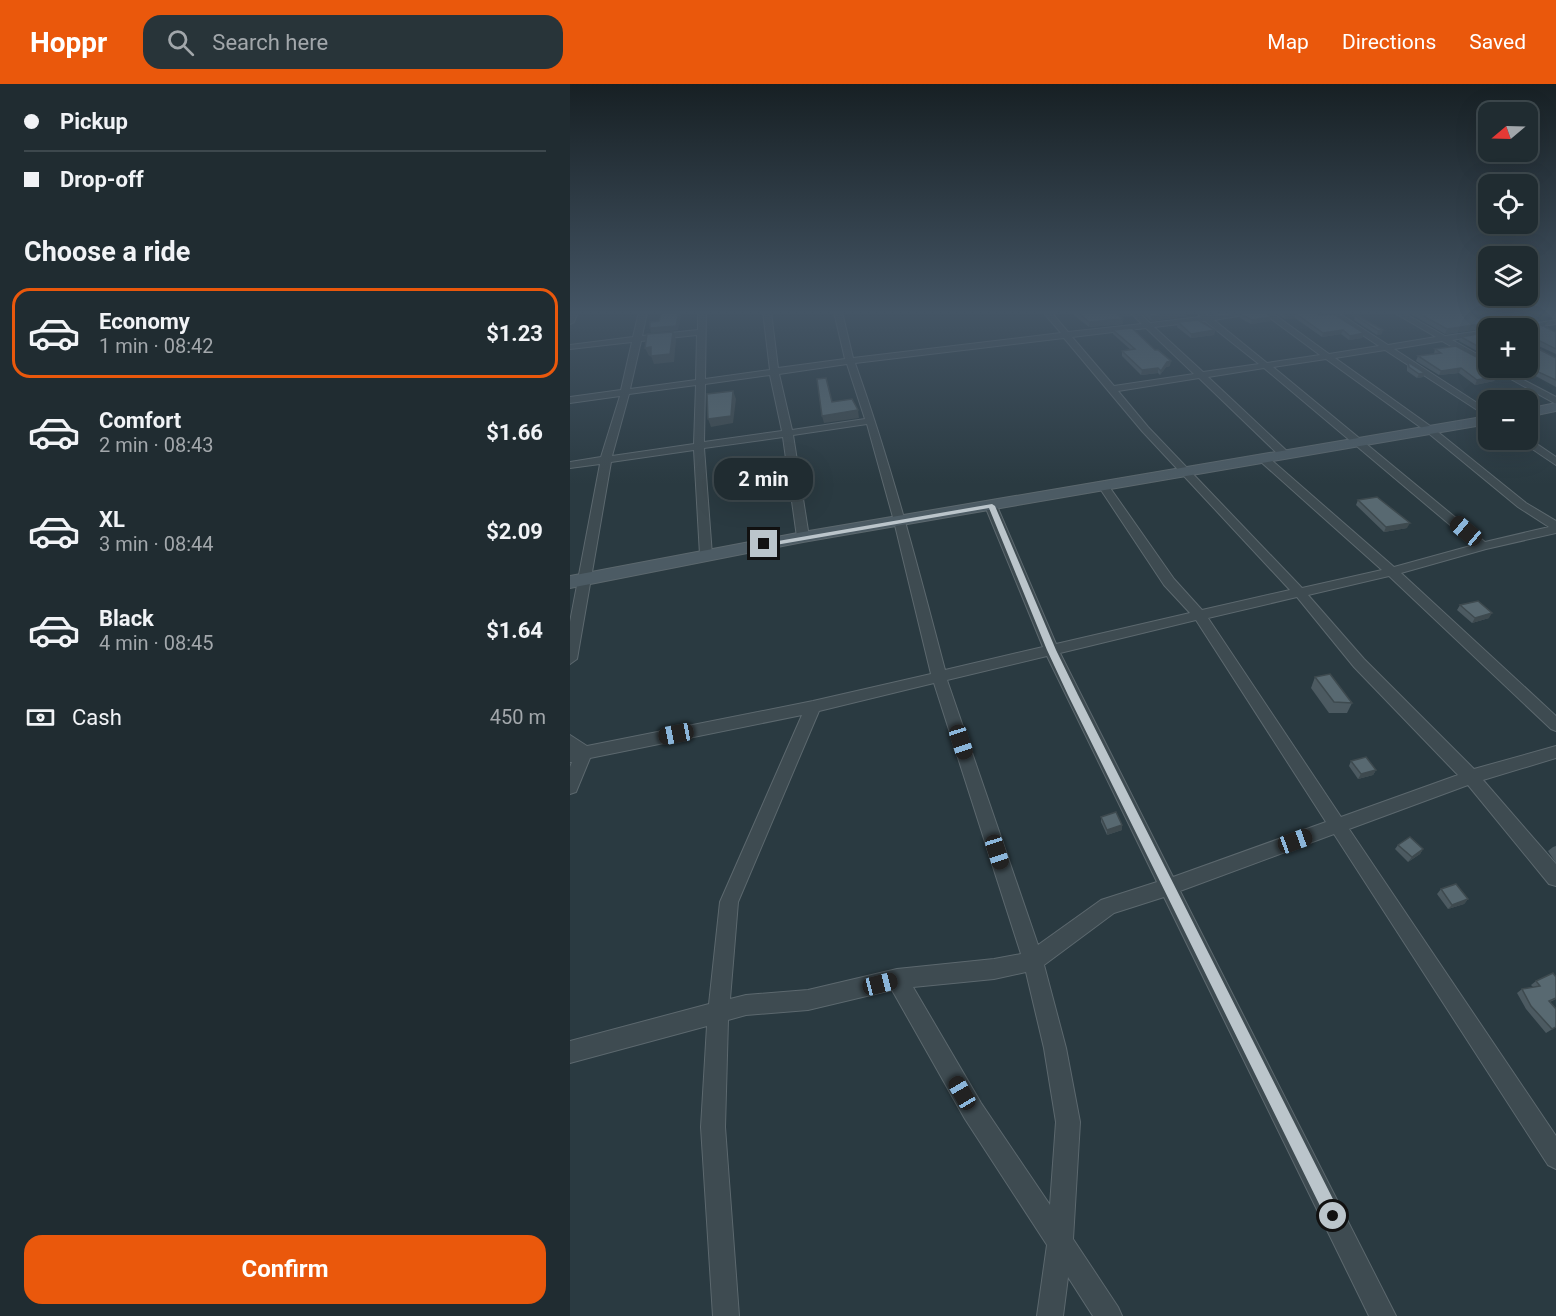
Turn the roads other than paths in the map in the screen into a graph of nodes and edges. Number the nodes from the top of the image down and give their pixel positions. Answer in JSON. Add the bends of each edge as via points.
{"nodes":[{"id":1,"x":630,"y":369,"type":"edge"},
{"id":2,"x":700,"y":369,"type":"edge"},
{"id":3,"x":785,"y":369,"type":"edge"},
{"id":4,"x":853,"y":369,"type":"edge"},
{"id":5,"x":1095,"y":369,"type":"edge"},
{"id":6,"x":1196,"y":369,"type":"edge"},
{"id":7,"x":1240,"y":369,"type":"edge"},
{"id":8,"x":1271,"y":369,"type":"edge"},
{"id":9,"x":1343,"y":369,"type":"edge"},
{"id":10,"x":1420,"y":369,"type":"edge"},
{"id":11,"x":774,"y":371,"type":"junction"},
{"id":12,"x":1203,"y":376,"type":"junction"},
{"id":13,"x":1510,"y":378,"type":"edge"},
{"id":14,"x":699,"y":382,"type":"junction"},
{"id":15,"x":1111,"y":389,"type":"junction"},
{"id":16,"x":625,"y":393,"type":"junction"},
{"id":17,"x":570,"y":400,"type":"edge"},
{"id":18,"x":1478,"y":407,"type":"edge"},
{"id":19,"x":1555,"y":407,"type":"edge"},
{"id":20,"x":1538,"y":411,"type":"edge"},
{"id":21,"x":871,"y":421,"type":"junction"},
{"id":22,"x":1478,"y":422,"type":"edge"},
{"id":23,"x":1430,"y":430,"type":"junction"},
{"id":24,"x":788,"y":434,"type":"junction"},
{"id":25,"x":1361,"y":443,"type":"junction"},
{"id":26,"x":699,"y":447,"type":"junction"},
{"id":27,"x":1538,"y":450,"type":"edge"},
{"id":28,"x":1286,"y":456,"type":"junction"},
{"id":29,"x":606,"y":459,"type":"junction"},
{"id":30,"x":1265,"y":460,"type":"junction"},
{"id":31,"x":1556,"y":462,"type":"edge"},
{"id":32,"x":570,"y":465,"type":"edge"},
{"id":33,"x":1187,"y":473,"type":"junction"},
{"id":34,"x":1104,"y":487,"type":"junction"},
{"id":35,"x":992,"y":506,"type":"junction"},
{"id":36,"x":900,"y":521,"type":"junction"},
{"id":37,"x":1556,"y":528,"type":"edge"},
{"id":38,"x":803,"y":537,"type":"junction"},
{"id":39,"x":1483,"y":546,"type":"junction"},
{"id":40,"x":706,"y":555,"type":"junction"},
{"id":41,"x":1392,"y":572,"type":"junction"},
{"id":42,"x":577,"y":580,"type":"edge"},
{"id":43,"x":1299,"y":592,"type":"junction"},
{"id":44,"x":1199,"y":615,"type":"junction"},
{"id":45,"x":1052,"y":650,"type":"junction"},
{"id":46,"x":570,"y":659,"type":"edge"},
{"id":47,"x":939,"y":677,"type":"junction"},
{"id":48,"x":813,"y":707,"type":"junction"},
{"id":49,"x":1556,"y":725,"type":"edge"},
{"id":50,"x":570,"y":741,"type":"edge"},
{"id":51,"x":1556,"y":752,"type":"edge"},
{"id":52,"x":577,"y":754,"type":"edge"},
{"id":53,"x":1471,"y":777,"type":"junction"},
{"id":54,"x":570,"y":787,"type":"edge"},
{"id":55,"x":1338,"y":825,"type":"junction"},
{"id":56,"x":1556,"y":878,"type":"edge"},
{"id":57,"x":1168,"y":887,"type":"junction"},
{"id":58,"x":1033,"y":961,"type":"junction"},
{"id":59,"x":897,"y":979,"type":"junction"},
{"id":60,"x":720,"y":1011,"type":"junction"},
{"id":61,"x":570,"y":1052,"type":"edge"},
{"id":62,"x":1556,"y":1157,"type":"edge"},
{"id":63,"x":1060,"y":1242,"type":"junction"},
{"id":64,"x":726,"y":1316,"type":"edge"},
{"id":65,"x":1050,"y":1316,"type":"edge"},
{"id":66,"x":1109,"y":1316,"type":"edge"},
{"id":67,"x":1383,"y":1316,"type":"edge"}],
"edges":[{"from":1,"to":16,"type":"street"},
{"from":2,"to":14,"type":"street"},
{"from":3,"to":11,"type":"street"},
{"from":4,"to":21,"type":"street"},
{"from":5,"to":15,"type":"street"},
{"from":6,"to":12,"type":"street"},
{"from":7,"to":12,"type":"street"},
{"from":8,"to":25,"type":"street"},
{"from":9,"to":23,"type":"street"},
{"from":10,"to":18,"type":"street"},
{"from":11,"to":14,"type":"street"},
{"from":11,"to":24,"type":"street"},
{"from":12,"to":15,"type":"street"},
{"from":12,"to":28,"type":"street"},
{"from":13,"to":19,"type":"street"},
{"from":14,"to":16,"type":"street"},
{"from":14,"to":26,"type":"street"},
{"from":15,"to":33,"type":"street"},
{"from":16,"to":17,"type":"street"},
{"from":16,"to":29,"type":"street"},
{"from":19,"to":20,"type":"street"},
{"from":21,"to":24,"type":"street"},
{"from":21,"to":36,"type":"street"},
{"from":22,"to":23,"type":"street"},
{"from":23,"to":25,"type":"street"},
{"from":23,"to":37,"type":"street"},
{"from":24,"to":26,"type":"street"},
{"from":24,"to":38,"type":"street"},
{"from":25,"to":28,"type":"street"},
{"from":25,"to":39,"type":"street"},
{"from":26,"to":29,"type":"street"},
{"from":26,"to":40,"type":"street"},
{"from":27,"to":31,"type":"street"},
{"from":28,"to":30,"type":"street"},
{"from":29,"to":32,"type":"street"},
{"from":29,"to":42,"type":"street"},
{"from":30,"to":33,"type":"street"},
{"from":30,"to":41,"type":"street"},
{"from":33,"to":34,"type":"street"},
{"from":33,"to":43,"type":"street"},
{"from":34,"to":35,"type":"street"},
{"from":34,"to":44,"type":"street","via":[[1169,582]]},
{"from":35,"to":36,"type":"street"},
{"from":35,"to":45,"type":"street"},
{"from":36,"to":38,"type":"street"},
{"from":36,"to":47,"type":"street"},
{"from":37,"to":39,"type":"street"},
{"from":38,"to":40,"type":"street"},
{"from":39,"to":41,"type":"street"},
{"from":40,"to":42,"type":"street"},
{"from":41,"to":43,"type":"street"},
{"from":41,"to":49,"type":"street"},
{"from":42,"to":46,"type":"street"},
{"from":43,"to":44,"type":"street"},
{"from":43,"to":53,"type":"street","via":[[1359,663]]},
{"from":44,"to":45,"type":"street"},
{"from":44,"to":55,"type":"street"},
{"from":45,"to":47,"type":"street"},
{"from":45,"to":57,"type":"street"},
{"from":47,"to":48,"type":"street"},
{"from":47,"to":58,"type":"street"},
{"from":48,"to":52,"type":"street"},
{"from":48,"to":60,"type":"street","via":[[729,902]]},
{"from":50,"to":52,"type":"street"},
{"from":51,"to":53,"type":"street"},
{"from":52,"to":54,"type":"street"},
{"from":53,"to":55,"type":"street"},
{"from":53,"to":56,"type":"street"},
{"from":55,"to":57,"type":"street"},
{"from":55,"to":62,"type":"street"},
{"from":57,"to":58,"type":"street","via":[[1108,906]]},
{"from":57,"to":67,"type":"street"},
{"from":58,"to":59,"type":"street"},
{"from":58,"to":63,"type":"street","via":[[1055,1048],[1068,1122]]},
{"from":59,"to":60,"type":"street","via":[[808,1000]]},
{"from":59,"to":63,"type":"street","via":[[973,1112]]},
{"from":60,"to":61,"type":"street"},
{"from":60,"to":64,"type":"street","via":[[713,1127]]},
{"from":63,"to":65,"type":"street"},
{"from":63,"to":66,"type":"street"}]}
